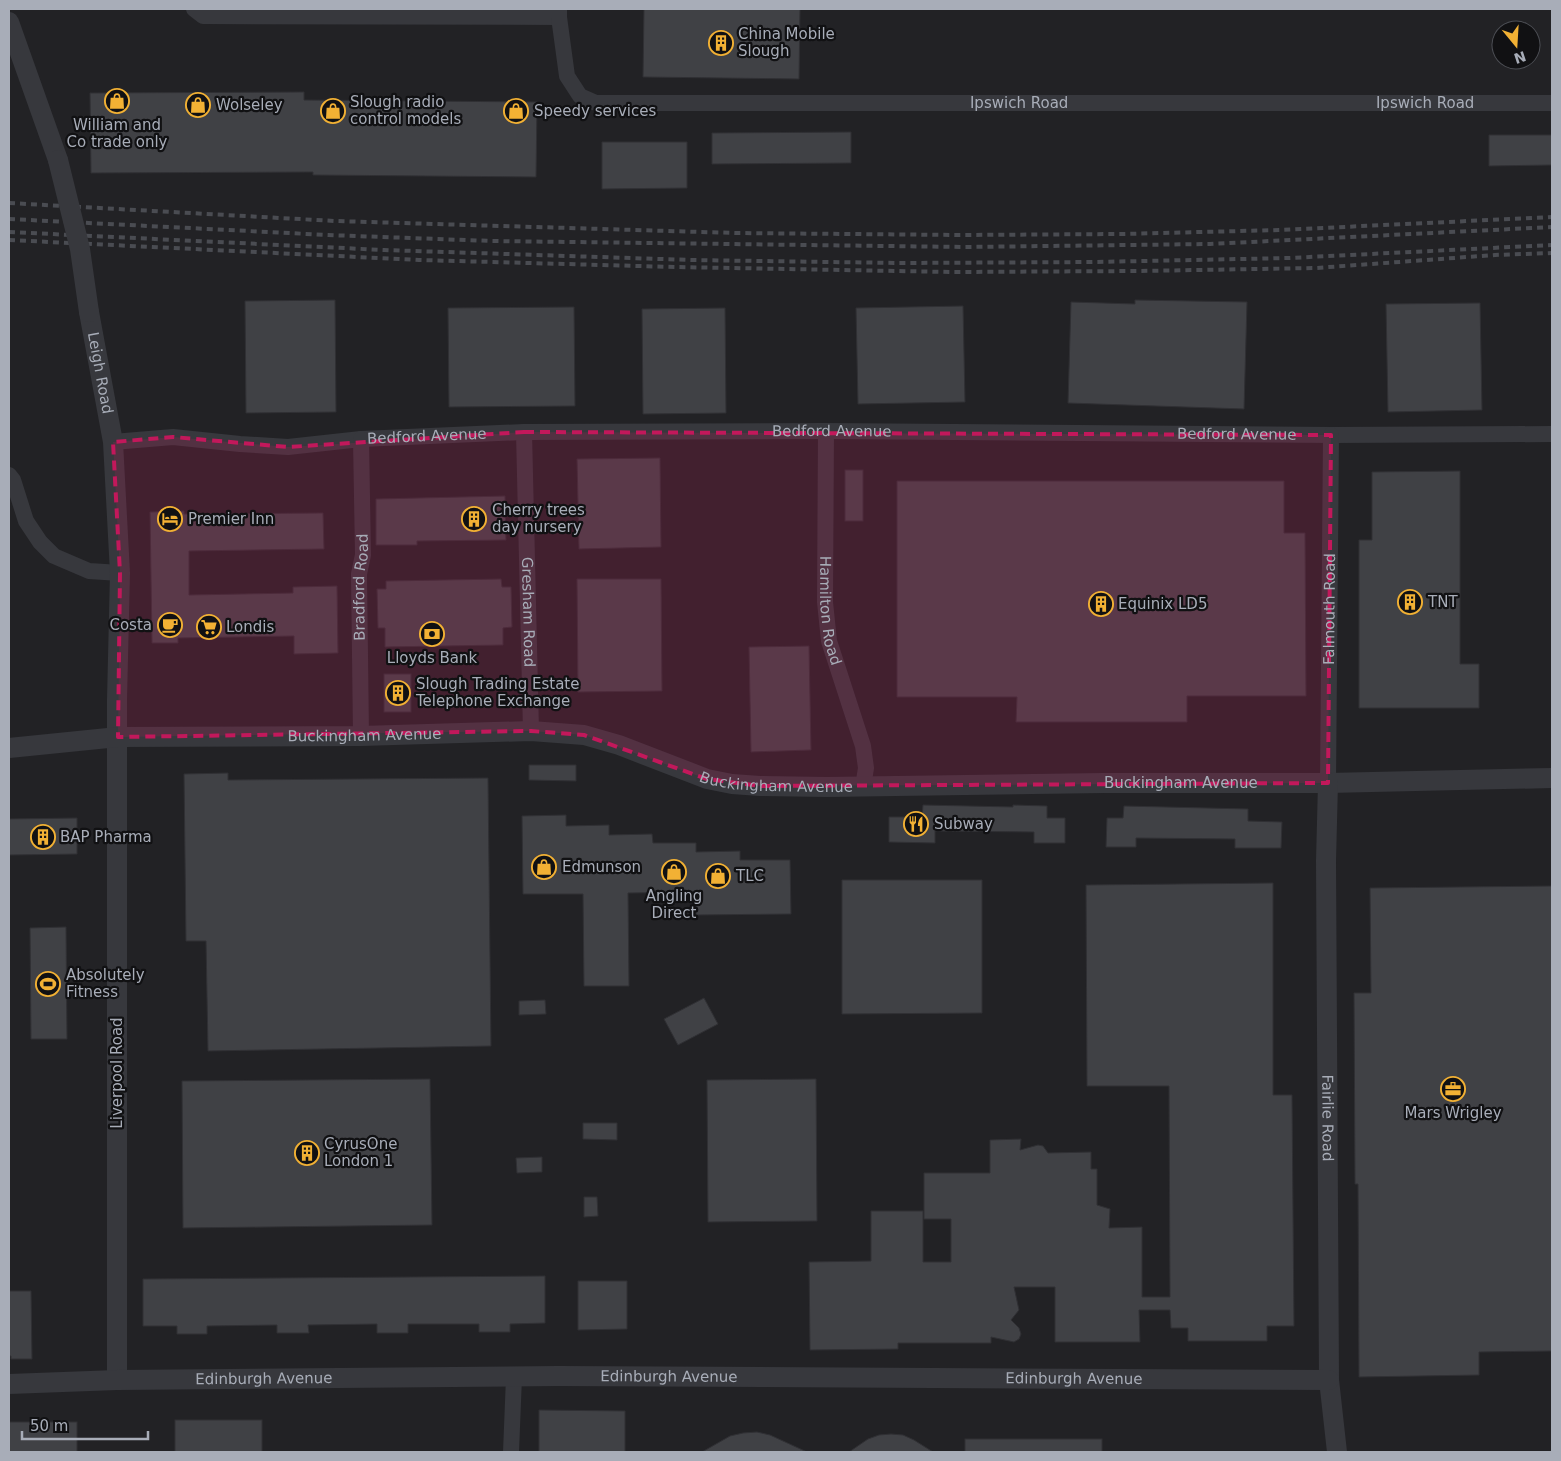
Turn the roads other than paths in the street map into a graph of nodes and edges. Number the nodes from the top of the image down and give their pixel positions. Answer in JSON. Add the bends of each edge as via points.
{"nodes":[{"id":1,"x":194,"y":9,"type":"edge"},
{"id":2,"x":559,"y":13,"type":"edge"},
{"id":3,"x":9,"y":22,"type":"edge"},
{"id":4,"x":1552,"y":103,"type":"edge"},
{"id":5,"x":826,"y":430,"type":"junction"},
{"id":6,"x":524,"y":432,"type":"junction"},
{"id":7,"x":1552,"y":434,"type":"edge"},
{"id":8,"x":1331,"y":435,"type":"junction"},
{"id":9,"x":361,"y":439,"type":"junction"},
{"id":10,"x":113,"y":442,"type":"junction"},
{"id":11,"x":9,"y":475,"type":"edge"},
{"id":12,"x":120,"y":572,"type":"junction"},
{"id":13,"x":531,"y":731,"type":"junction"},
{"id":14,"x":361,"y":736,"type":"junction"},
{"id":15,"x":118,"y":737,"type":"junction"},
{"id":16,"x":9,"y":748,"type":"edge"},
{"id":17,"x":1552,"y":778,"type":"edge"},
{"id":18,"x":1328,"y":783,"type":"junction"},
{"id":19,"x":863,"y":787,"type":"junction"},
{"id":20,"x":514,"y":1377,"type":"junction"},
{"id":21,"x":117,"y":1380,"type":"junction"},
{"id":22,"x":1329,"y":1380,"type":"junction"},
{"id":23,"x":9,"y":1384,"type":"edge"},
{"id":24,"x":511,"y":1452,"type":"edge"},
{"id":25,"x":1337,"y":1452,"type":"edge"}],
"edges":[{"from":1,"to":2,"type":"street","via":[[203,16]]},
{"from":2,"to":4,"type":"street","name":"Ipswich Road","via":[[567,76],[580,96],[596,103]]},
{"from":3,"to":10,"type":"street","name":"Leigh Road","bridge":true,"via":[[58,160],[80,250]]},
{"from":5,"to":6,"type":"street","name":"Bedford Avenue"},
{"from":5,"to":8,"type":"street","name":"Bedford Avenue"},
{"from":5,"to":19,"type":"street","name":"Hamilton Road","via":[[826,612],[829,641],[863,746],[866,768]]},
{"from":6,"to":9,"type":"street","name":"Bedford Avenue"},
{"from":6,"to":13,"type":"street","name":"Gresham Road"},
{"from":7,"to":8,"type":"street","name":"Bedford Avenue"},
{"from":8,"to":18,"type":"street","name":"Falmouth Road"},
{"from":9,"to":10,"type":"street","name":"Bedford Avenue","via":[[288,446],[173,436]]},
{"from":9,"to":14,"type":"street","name":"Bradford Road"},
{"from":10,"to":12,"type":"street","name":"Leigh Road"},
{"from":11,"to":12,"type":"street","via":[[26,521],[54,556],[89,571]]},
{"from":12,"to":15,"type":"street","name":"Leigh Road"},
{"from":13,"to":14,"type":"street","name":"Buckingham Avenue"},
{"from":13,"to":19,"type":"street","name":"Buckingham Avenue","via":[[584,735],[707,779],[732,784]]},
{"from":14,"to":15,"type":"street","name":"Buckingham Avenue"},
{"from":15,"to":16,"type":"street","name":"Buckingham Avenue"},
{"from":15,"to":21,"type":"street","name":"Liverpool Road"},
{"from":17,"to":18,"type":"street","name":"Buckingham Avenue"},
{"from":18,"to":19,"type":"street","name":"Buckingham Avenue"},
{"from":18,"to":22,"type":"street","name":"Fairlie Road"},
{"from":20,"to":21,"type":"street","name":"Edinburgh Avenue"},
{"from":20,"to":22,"type":"street","name":"Edinburgh Avenue"},
{"from":20,"to":24,"type":"street"},
{"from":21,"to":23,"type":"street","name":"Edinburgh Avenue"},
{"from":22,"to":25,"type":"street","name":"Fairlie Road"}]}
